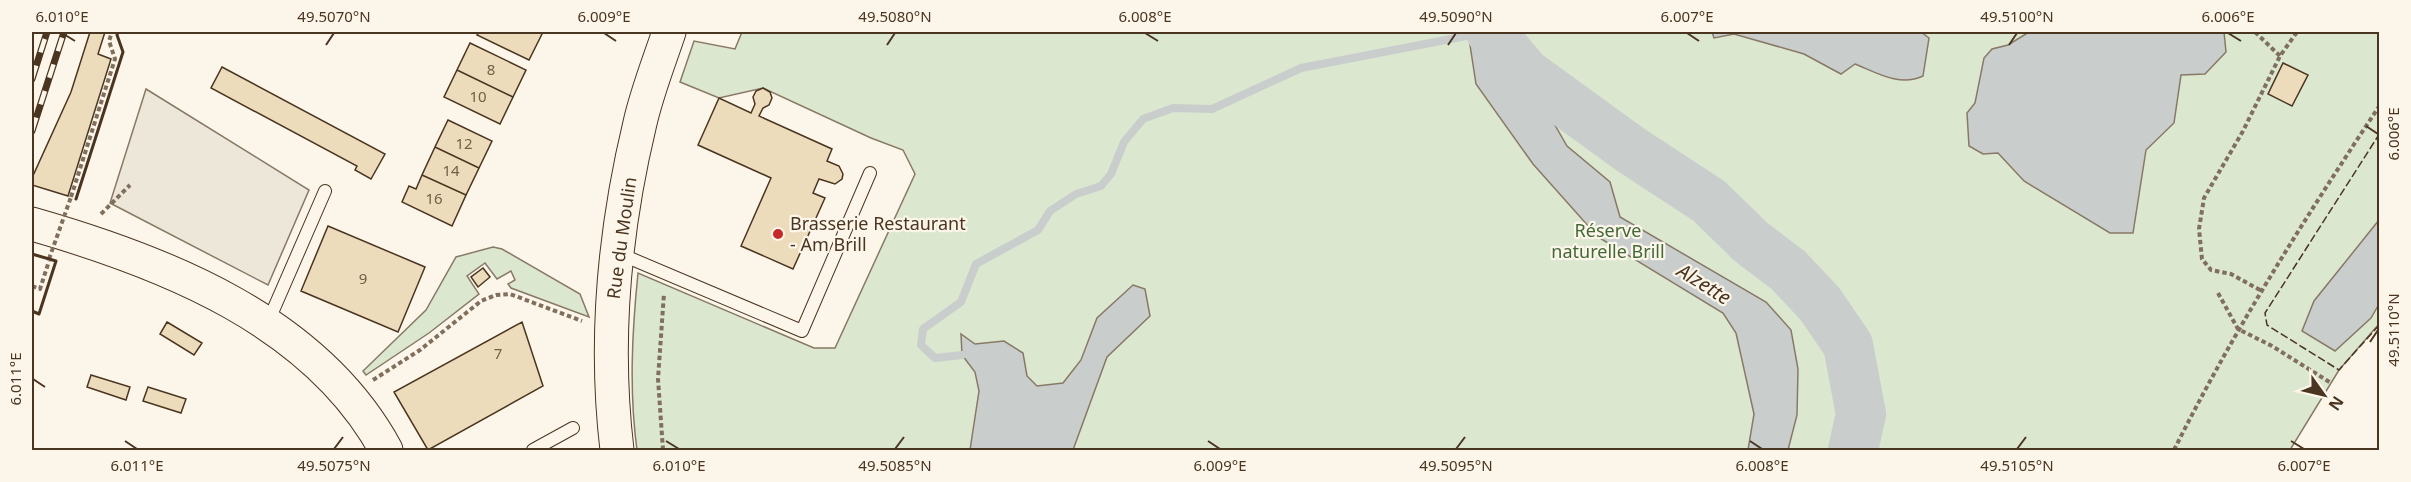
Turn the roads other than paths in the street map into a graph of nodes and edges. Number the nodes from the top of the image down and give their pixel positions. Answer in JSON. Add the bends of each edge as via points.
{"nodes":[{"id":1,"x":669,"y":32,"type":"edge"},
{"id":2,"x":870,"y":173,"type":"dead end"},
{"id":3,"x":325,"y":192,"type":"dead end"},
{"id":4,"x":32,"y":224,"type":"edge"},
{"id":5,"x":616,"y":252,"type":"junction"},
{"id":6,"x":267,"y":324,"type":"junction"},
{"id":7,"x":573,"y":429,"type":"dead end"},
{"id":8,"x":386,"y":450,"type":"edge"},
{"id":9,"x":533,"y":450,"type":"edge"},
{"id":10,"x":618,"y":450,"type":"edge"}],
"edges":[{"from":1,"to":5,"type":"street","name":"Rue du Moulin","via":[[640,122]]},
{"from":2,"to":5,"type":"lane","via":[[802,332]]},
{"from":3,"to":6,"type":"lane"},
{"from":4,"to":6,"type":"street","via":[[175,275]]},
{"from":5,"to":10,"type":"street","name":"Rue du Moulin","via":[[610,332],[612,406]]},
{"from":6,"to":8,"type":"street","via":[[323,370]]},
{"from":7,"to":9,"type":"lane"}]}
